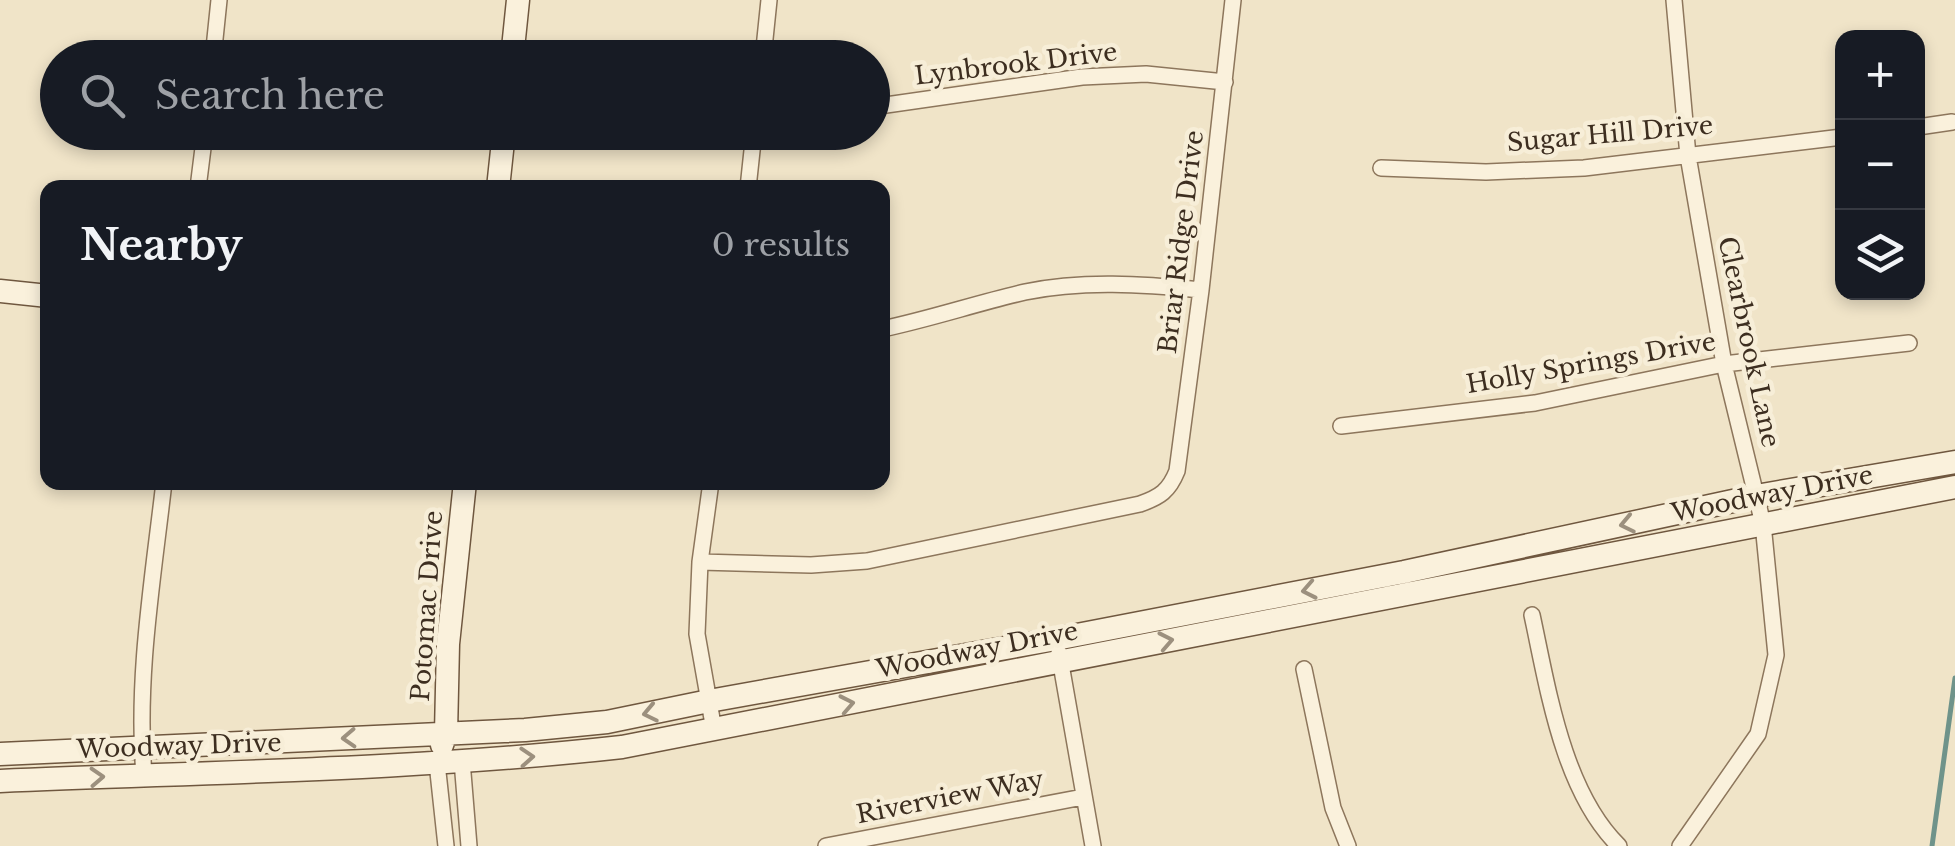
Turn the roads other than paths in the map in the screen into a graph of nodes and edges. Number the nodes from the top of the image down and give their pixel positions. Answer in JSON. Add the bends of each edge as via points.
{"nodes":[{"id":1,"x":218,"y":0,"type":"edge"},
{"id":2,"x":518,"y":0,"type":"edge"},
{"id":3,"x":769,"y":0,"type":"edge"},
{"id":4,"x":1234,"y":0,"type":"edge"},
{"id":5,"x":1674,"y":0,"type":"edge"},
{"id":6,"x":215,"y":40,"type":"edge"},
{"id":7,"x":514,"y":40,"type":"edge"},
{"id":8,"x":764,"y":40,"type":"edge"},
{"id":9,"x":1225,"y":82,"type":"junction"},
{"id":10,"x":890,"y":104,"type":"edge"},
{"id":11,"x":1952,"y":122,"type":"dead end"},
{"id":12,"x":1925,"y":126,"type":"edge"},
{"id":13,"x":1835,"y":138,"type":"edge"},
{"id":14,"x":202,"y":150,"type":"edge"},
{"id":15,"x":502,"y":150,"type":"edge"},
{"id":16,"x":752,"y":150,"type":"edge"},
{"id":17,"x":1688,"y":156,"type":"junction"},
{"id":18,"x":1381,"y":168,"type":"dead end"},
{"id":19,"x":199,"y":180,"type":"edge"},
{"id":20,"x":499,"y":180,"type":"edge"},
{"id":21,"x":749,"y":180,"type":"edge"},
{"id":22,"x":1201,"y":290,"type":"junction"},
{"id":23,"x":0,"y":291,"type":"edge"},
{"id":24,"x":40,"y":295,"type":"edge"},
{"id":25,"x":890,"y":327,"type":"edge"},
{"id":26,"x":1910,"y":342,"type":"dead end"},
{"id":27,"x":1724,"y":364,"type":"junction"},
{"id":28,"x":1340,"y":426,"type":"dead end"},
{"id":29,"x":1945,"y":464,"type":"edge"},
{"id":30,"x":1946,"y":489,"type":"edge"},
{"id":31,"x":163,"y":490,"type":"edge"},
{"id":32,"x":464,"y":490,"type":"edge"},
{"id":33,"x":710,"y":490,"type":"edge"},
{"id":34,"x":1756,"y":496,"type":"junction"},
{"id":35,"x":1763,"y":524,"type":"junction"},
{"id":36,"x":700,"y":562,"type":"junction"},
{"id":37,"x":1406,"y":582,"type":"junction"},
{"id":38,"x":1532,"y":616,"type":"dead end"},
{"id":39,"x":1058,"y":650,"type":"junction"},
{"id":40,"x":1304,"y":669,"type":"dead end"},
{"id":41,"x":709,"y":701,"type":"junction"},
{"id":42,"x":714,"y":730,"type":"junction"},
{"id":43,"x":446,"y":734,"type":"junction"},
{"id":44,"x":142,"y":749,"type":"junction"},
{"id":45,"x":0,"y":754,"type":"edge"},
{"id":46,"x":462,"y":762,"type":"junction"},
{"id":47,"x":437,"y":763,"type":"junction"},
{"id":48,"x":144,"y":775,"type":"junction"},
{"id":49,"x":0,"y":781,"type":"edge"},
{"id":50,"x":1083,"y":797,"type":"junction"},
{"id":51,"x":446,"y":846,"type":"edge"},
{"id":52,"x":469,"y":846,"type":"edge"},
{"id":53,"x":826,"y":846,"type":"edge"},
{"id":54,"x":1093,"y":846,"type":"edge"},
{"id":55,"x":1348,"y":846,"type":"edge"},
{"id":56,"x":1619,"y":846,"type":"edge"},
{"id":57,"x":1680,"y":846,"type":"edge"}],
"edges":[{"from":1,"to":6,"type":"street"},
{"from":2,"to":7,"type":"main road"},
{"from":3,"to":8,"type":"street"},
{"from":4,"to":9,"type":"street","name":"Briar Ridge Drive"},
{"from":5,"to":17,"type":"street","name":"Clearbrook Lane"},
{"from":9,"to":10,"type":"street","name":"Lynbrook Drive","via":[[1146,74],[1082,77]]},
{"from":9,"to":22,"type":"street","name":"Briar Ridge Drive"},
{"from":11,"to":12,"type":"street"},
{"from":13,"to":17,"type":"street","name":"Sugar Hill Drive"},
{"from":14,"to":19,"type":"street"},
{"from":15,"to":20,"type":"main road"},
{"from":16,"to":21,"type":"street"},
{"from":17,"to":18,"type":"street","name":"Sugar Hill Drive","via":[[1486,172]]},
{"from":17,"to":27,"type":"street","name":"Clearbrook Lane"},
{"from":22,"to":25,"type":"street","via":[[1114,284],[1028,292]]},
{"from":22,"to":36,"type":"street","name":"Briar Ridge Drive","via":[[1177,472],[1159,497],[867,560]]},
{"from":23,"to":24,"type":"main road"},
{"from":26,"to":27,"type":"street","name":"Holly Springs Drive"},
{"from":27,"to":28,"type":"street","name":"Holly Springs Drive","via":[[1535,403]]},
{"from":27,"to":34,"type":"street","name":"Clearbrook Lane"},
{"from":29,"to":34,"type":"main road","name":"Woodway Drive"},
{"from":30,"to":35,"type":"main road","name":"Woodway Drive"},
{"from":31,"to":44,"type":"street","via":[[143,674]]},
{"from":32,"to":43,"type":"main road","name":"Potomac Drive"},
{"from":33,"to":36,"type":"street"},
{"from":34,"to":35,"type":"street","name":"Clearbrook Lane"},
{"from":34,"to":37,"type":"main road","name":"Woodway Drive","one_way":true},
{"from":35,"to":37,"type":"main road","name":"Woodway Drive"},
{"from":35,"to":57,"type":"street","name":"Clearbrook Lane","via":[[1776,655],[1758,734]]},
{"from":36,"to":41,"type":"street","via":[[697,634]]},
{"from":37,"to":39,"type":"main road","name":"Woodway Drive"},
{"from":38,"to":56,"type":"street","via":[[1559,735],[1577,782]]},
{"from":39,"to":41,"type":"main road","name":"Woodway Drive"},
{"from":42,"to":39,"type":"main road","name":"Woodway Drive","one_way":true},
{"from":39,"to":50,"type":"street"},
{"from":40,"to":55,"type":"street","via":[[1333,808]]},
{"from":41,"to":42,"type":"street"},
{"from":41,"to":43,"type":"main road","name":"Woodway Drive","one_way":true,"via":[[607,722]]},
{"from":46,"to":42,"type":"main road","name":"Woodway Drive","one_way":true,"via":[[622,747]]},
{"from":43,"to":44,"type":"main road","name":"Woodway Drive","one_way":true},
{"from":43,"to":46,"type":"main road","name":"Potomac Drive"},
{"from":43,"to":47,"type":"main road","name":"Potomac Drive"},
{"from":44,"to":45,"type":"main road","name":"Woodway Drive"},
{"from":44,"to":48,"type":"street"},
{"from":46,"to":47,"type":"main road","name":"Woodway Drive"},
{"from":46,"to":52,"type":"street","name":"Potomac Drive"},
{"from":47,"to":48,"type":"main road","name":"Woodway Drive"},
{"from":47,"to":51,"type":"street","name":"Potomac Drive"},
{"from":49,"to":48,"type":"main road","name":"Woodway Drive","one_way":true},
{"from":50,"to":53,"type":"street","name":"Riverview Way"},
{"from":50,"to":54,"type":"street"}]}
